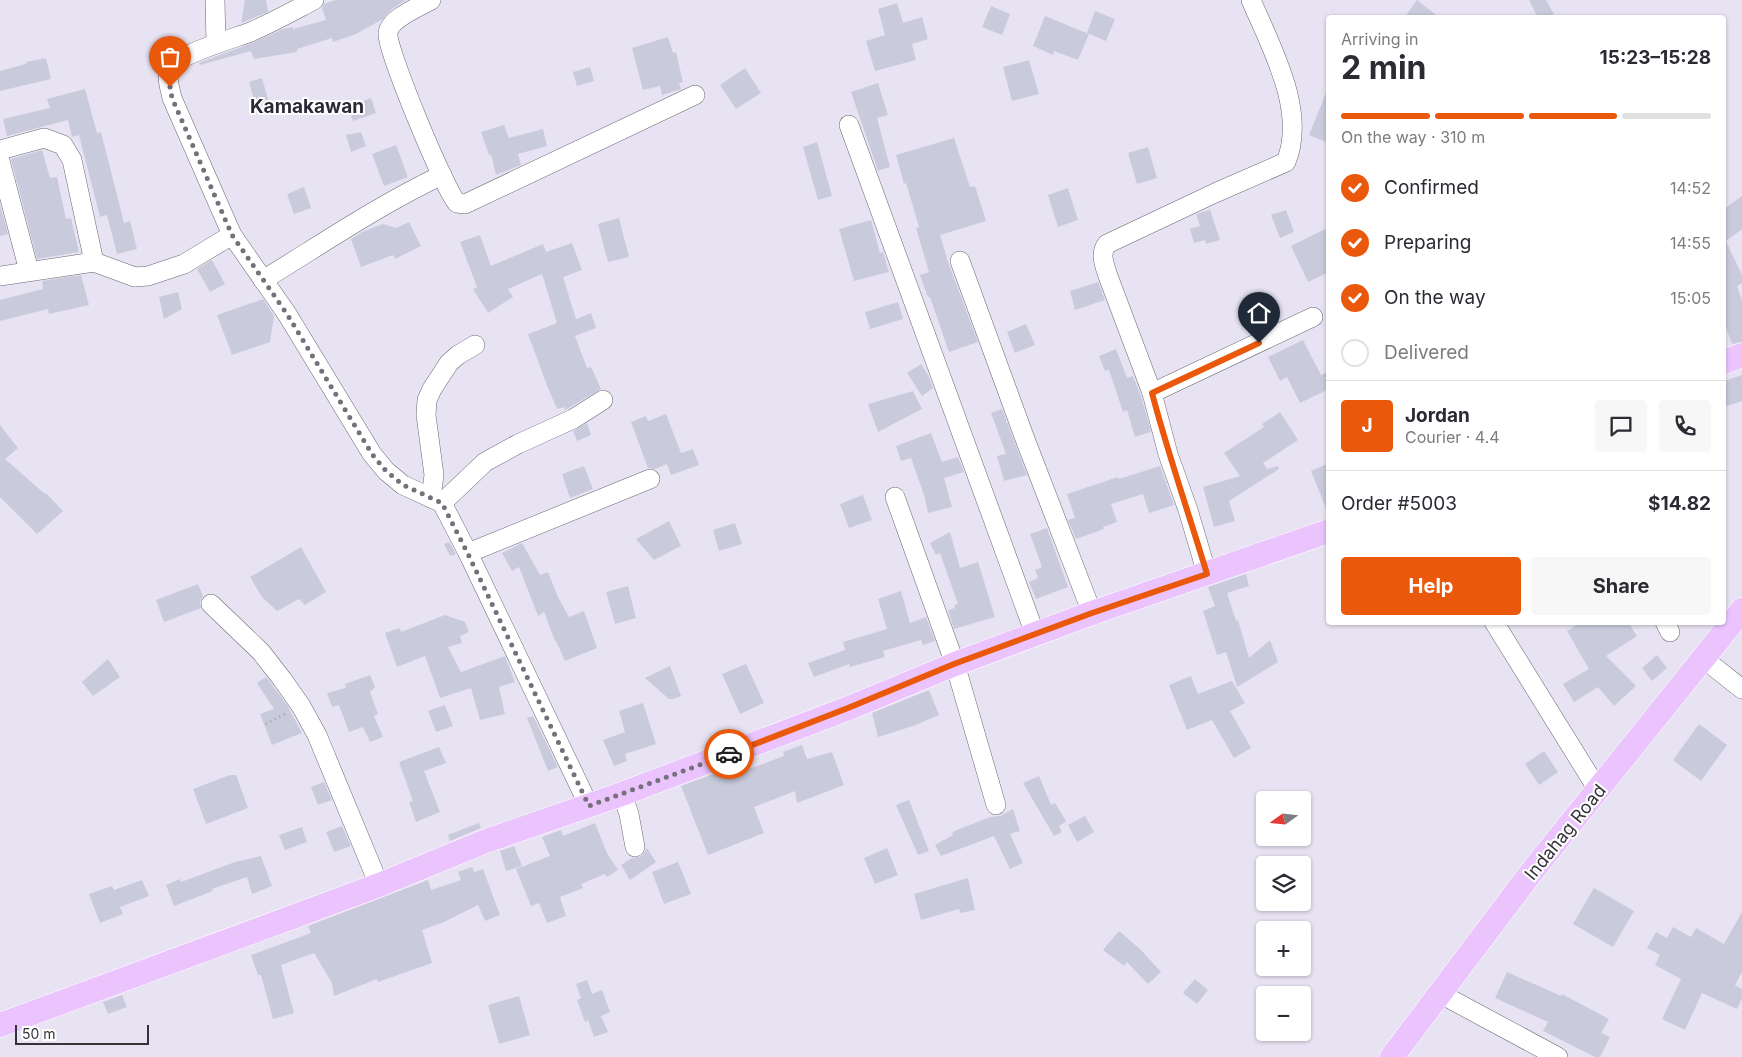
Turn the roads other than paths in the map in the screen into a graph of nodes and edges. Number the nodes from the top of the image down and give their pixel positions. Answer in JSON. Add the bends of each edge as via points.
{"nodes":[{"id":1,"x":215,"y":0,"type":"edge"},
{"id":2,"x":431,"y":0,"type":"edge"},
{"id":3,"x":1251,"y":0,"type":"edge"},
{"id":4,"x":310,"y":1,"type":"edge"},
{"id":5,"x":216,"y":44,"type":"junction"},
{"id":6,"x":695,"y":95,"type":"dead end"},
{"id":7,"x":849,"y":125,"type":"dead end"},
{"id":8,"x":0,"y":150,"type":"edge"},
{"id":9,"x":0,"y":161,"type":"edge"},
{"id":10,"x":442,"y":176,"type":"junction"},
{"id":11,"x":232,"y":235,"type":"junction"},
{"id":12,"x":960,"y":261,"type":"dead end"},
{"id":13,"x":94,"y":262,"type":"junction"},
{"id":14,"x":29,"y":271,"type":"junction"},
{"id":15,"x":0,"y":276,"type":"edge"},
{"id":16,"x":263,"y":280,"type":"junction"},
{"id":17,"x":1313,"y":318,"type":"dead end"},
{"id":18,"x":475,"y":345,"type":"dead end"},
{"id":19,"x":1742,"y":355,"type":"edge"},
{"id":20,"x":1726,"y":361,"type":"edge"},
{"id":21,"x":1152,"y":393,"type":"junction"},
{"id":22,"x":603,"y":400,"type":"dead end"},
{"id":23,"x":650,"y":480,"type":"dead end"},
{"id":24,"x":895,"y":497,"type":"dead end"},
{"id":25,"x":436,"y":501,"type":"junction"},
{"id":26,"x":1326,"y":532,"type":"edge"},
{"id":27,"x":468,"y":554,"type":"junction"},
{"id":28,"x":1207,"y":574,"type":"junction"},
{"id":29,"x":211,"y":604,"type":"dead end"},
{"id":30,"x":1742,"y":610,"type":"edge"},
{"id":31,"x":1092,"y":613,"type":"junction"},
{"id":32,"x":1496,"y":625,"type":"edge"},
{"id":33,"x":1035,"y":634,"type":"junction"},
{"id":34,"x":1704,"y":659,"type":"junction"},
{"id":35,"x":954,"y":664,"type":"junction"},
{"id":36,"x":1742,"y":689,"type":"edge"},
{"id":37,"x":1598,"y":790,"type":"junction"},
{"id":38,"x":622,"y":794,"type":"junction"},
{"id":39,"x":996,"y":805,"type":"dead end"},
{"id":40,"x":589,"y":806,"type":"junction"},
{"id":41,"x":635,"y":847,"type":"dead end"},
{"id":42,"x":379,"y":885,"type":"junction"},
{"id":43,"x":1439,"y":993,"type":"junction"},
{"id":44,"x":0,"y":1025,"type":"edge"},
{"id":45,"x":1392,"y":1057,"type":"edge"},
{"id":46,"x":1558,"y":1057,"type":"edge"}],
"edges":[{"from":1,"to":5,"type":"street"},
{"from":2,"to":10,"type":"street","via":[[399,17],[388,34],[391,51]]},
{"from":3,"to":21,"type":"street","via":[[1280,69],[1288,99],[1292,135],[1286,162],[1103,248],[1102,257],[1108,276]]},
{"from":4,"to":5,"type":"street","via":[[250,32]]},
{"from":5,"to":11,"type":"street","via":[[172,65],[168,76],[172,98]]},
{"from":6,"to":10,"type":"street","via":[[465,204],[453,199]]},
{"from":7,"to":33,"type":"street"},
{"from":8,"to":13,"type":"street","via":[[44,138],[63,145],[72,160]]},
{"from":9,"to":14,"type":"street"},
{"from":10,"to":16,"type":"street","via":[[375,210]]},
{"from":11,"to":13,"type":"street","via":[[184,264],[148,276],[135,277]]},
{"from":11,"to":16,"type":"street"},
{"from":12,"to":31,"type":"street"},
{"from":13,"to":14,"type":"street"},
{"from":14,"to":15,"type":"street"},
{"from":16,"to":25,"type":"street","via":[[372,454],[403,485]]},
{"from":17,"to":21,"type":"street"},
{"from":18,"to":25,"type":"street","via":[[449,363],[427,400]]},
{"from":19,"to":20,"type":"main road"},
{"from":21,"to":28,"type":"street"},
{"from":22,"to":25,"type":"street","via":[[573,420],[485,462]]},
{"from":23,"to":27,"type":"street"},
{"from":24,"to":35,"type":"street"},
{"from":25,"to":27,"type":"street"},
{"from":26,"to":28,"type":"main road"},
{"from":27,"to":40,"type":"street"},
{"from":28,"to":31,"type":"main road"},
{"from":29,"to":42,"type":"street","via":[[261,652],[301,706],[317,735]]},
{"from":30,"to":34,"type":"main road","name":"Indahag Road"},
{"from":31,"to":33,"type":"main road"},
{"from":32,"to":37,"type":"street"},
{"from":33,"to":35,"type":"main road"},
{"from":34,"to":36,"type":"street"},
{"from":34,"to":37,"type":"main road","name":"Indahag Road"},
{"from":35,"to":38,"type":"main road"},
{"from":35,"to":39,"type":"street"},
{"from":37,"to":43,"type":"main road","name":"Indahag Road"},
{"from":38,"to":40,"type":"main road"},
{"from":38,"to":41,"type":"street","via":[[630,814]]},
{"from":40,"to":42,"type":"main road","via":[[438,859]]},
{"from":42,"to":44,"type":"main road"},
{"from":43,"to":45,"type":"main road","name":"Indahag Road"},
{"from":43,"to":46,"type":"street"}]}
